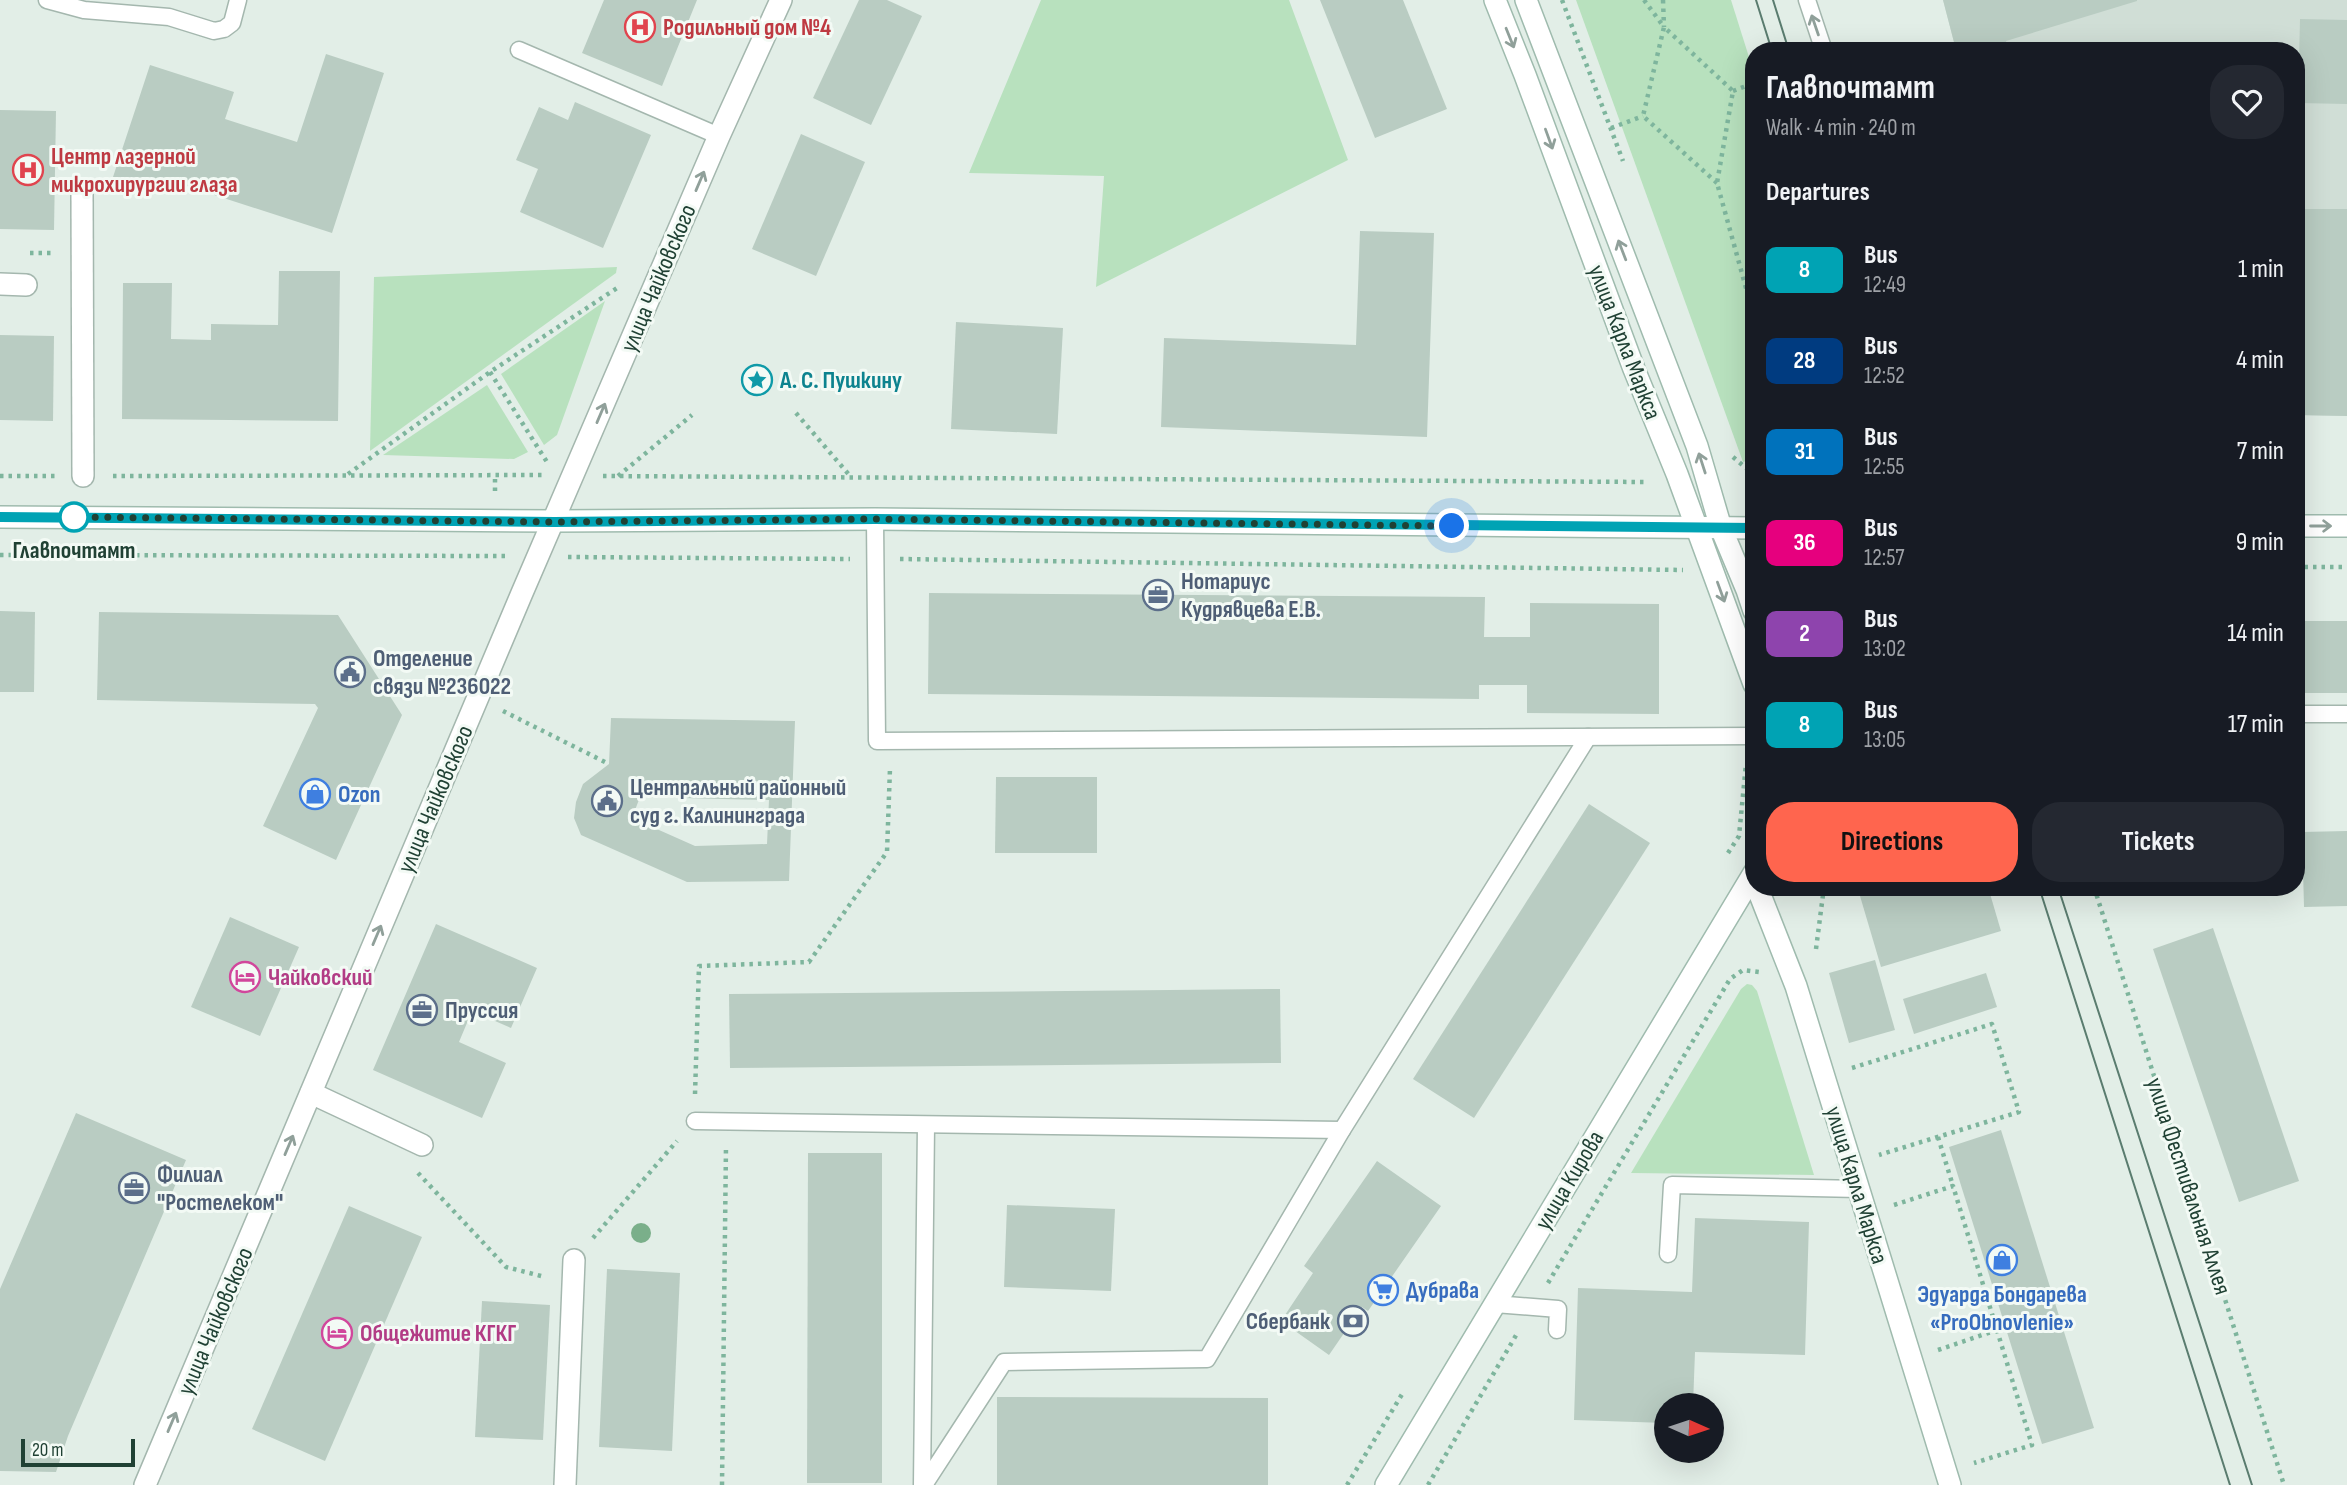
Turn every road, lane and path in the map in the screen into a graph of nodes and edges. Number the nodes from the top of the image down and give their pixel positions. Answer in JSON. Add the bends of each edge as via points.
{"nodes":[{"id":1,"x":47,"y":0,"type":"edge"},
{"id":2,"x":238,"y":0,"type":"edge"},
{"id":3,"x":781,"y":0,"type":"edge"},
{"id":4,"x":1495,"y":0,"type":"edge"},
{"id":5,"x":1526,"y":0,"type":"edge"},
{"id":6,"x":1644,"y":0,"type":"edge"},
{"id":7,"x":1663,"y":0,"type":"edge"},
{"id":8,"x":1807,"y":0,"type":"edge"},
{"id":9,"x":1664,"y":27,"type":"junction"},
{"id":10,"x":1821,"y":42,"type":"edge"},
{"id":11,"x":519,"y":50,"type":"dead end"},
{"id":12,"x":1745,"y":86,"type":"edge"},
{"id":13,"x":1733,"y":91,"type":"junction"},
{"id":14,"x":1643,"y":116,"type":"junction"},
{"id":15,"x":1611,"y":128,"type":"dead end"},
{"id":16,"x":719,"y":136,"type":"junction"},
{"id":17,"x":1717,"y":183,"type":"junction"},
{"id":18,"x":82,"y":191,"type":"dead end"},
{"id":19,"x":24,"y":253,"type":"dead end"},
{"id":20,"x":82,"y":253,"type":"junction"},
{"id":21,"x":624,"y":283,"type":"dead end"},
{"id":22,"x":0,"y":284,"type":"edge"},
{"id":23,"x":1745,"y":284,"type":"edge"},
{"id":24,"x":26,"y":285,"type":"dead end"},
{"id":25,"x":490,"y":372,"type":"junction"},
{"id":26,"x":796,"y":413,"type":"dead end"},
{"id":27,"x":692,"y":415,"type":"dead end"},
{"id":28,"x":1703,"y":465,"type":"junction"},
{"id":29,"x":1745,"y":467,"type":"edge"},
{"id":30,"x":348,"y":474,"type":"junction"},
{"id":31,"x":1678,"y":474,"type":"junction"},
{"id":32,"x":564,"y":475,"type":"junction"},
{"id":33,"x":0,"y":476,"type":"edge"},
{"id":34,"x":83,"y":476,"type":"junction"},
{"id":35,"x":617,"y":477,"type":"junction"},
{"id":36,"x":852,"y":478,"type":"junction"},
{"id":37,"x":0,"y":517,"type":"edge"},
{"id":38,"x":875,"y":519,"type":"junction"},
{"id":39,"x":554,"y":522,"type":"junction"},
{"id":40,"x":2305,"y":526,"type":"edge"},
{"id":41,"x":2347,"y":526,"type":"edge"},
{"id":42,"x":1697,"y":528,"type":"junction"},
{"id":43,"x":1721,"y":528,"type":"junction"},
{"id":44,"x":1745,"y":528,"type":"edge"},
{"id":45,"x":2305,"y":567,"type":"edge"},
{"id":46,"x":2347,"y":567,"type":"edge"},
{"id":47,"x":1745,"y":588,"type":"edge"},
{"id":48,"x":1745,"y":659,"type":"edge"},
{"id":49,"x":477,"y":698,"type":"junction"},
{"id":50,"x":2305,"y":714,"type":"edge"},
{"id":51,"x":2347,"y":714,"type":"edge"},
{"id":52,"x":1745,"y":736,"type":"edge"},
{"id":53,"x":1588,"y":737,"type":"junction"},
{"id":54,"x":891,"y":741,"type":"junction"},
{"id":55,"x":609,"y":764,"type":"dead end"},
{"id":56,"x":1745,"y":891,"type":"edge"},
{"id":57,"x":1762,"y":896,"type":"edge"},
{"id":58,"x":2097,"y":896,"type":"edge"},
{"id":59,"x":1764,"y":977,"type":"dead end"},
{"id":60,"x":1844,"y":1071,"type":"dead end"},
{"id":61,"x":311,"y":1093,"type":"junction"},
{"id":62,"x":695,"y":1121,"type":"junction"},
{"id":63,"x":726,"y":1121,"type":"junction"},
{"id":64,"x":926,"y":1125,"type":"junction"},
{"id":65,"x":1342,"y":1130,"type":"junction"},
{"id":66,"x":1938,"y":1137,"type":"junction"},
{"id":67,"x":422,"y":1145,"type":"joint"},
{"id":68,"x":1871,"y":1157,"type":"dead end"},
{"id":69,"x":1953,"y":1186,"type":"junction"},
{"id":70,"x":1859,"y":1189,"type":"junction"},
{"id":71,"x":1887,"y":1208,"type":"dead end"},
{"id":72,"x":1668,"y":1254,"type":"dead end"},
{"id":73,"x":574,"y":1260,"type":"joint"},
{"id":74,"x":573,"y":1284,"type":"junction"},
{"id":75,"x":1495,"y":1304,"type":"junction"},
{"id":76,"x":1533,"y":1308,"type":"junction"},
{"id":77,"x":1557,"y":1329,"type":"dead end"},
{"id":78,"x":1997,"y":1330,"type":"junction"},
{"id":79,"x":1930,"y":1352,"type":"dead end"},
{"id":80,"x":1967,"y":1465,"type":"dead end"},
{"id":81,"x":145,"y":1485,"type":"edge"},
{"id":82,"x":565,"y":1485,"type":"edge"},
{"id":83,"x":722,"y":1485,"type":"edge"},
{"id":84,"x":923,"y":1485,"type":"edge"},
{"id":85,"x":1386,"y":1485,"type":"edge"},
{"id":86,"x":1428,"y":1485,"type":"edge"},
{"id":87,"x":1950,"y":1485,"type":"edge"},
{"id":88,"x":2284,"y":1485,"type":"edge"}],
"edges":[{"from":1,"to":2,"type":"lane","via":[[84,10],[169,17],[214,31],[232,23]]},
{"from":3,"to":16,"type":"main road","name":"улица Чайковского"},
{"from":4,"to":31,"type":"main road","name":"улица Карла Маркса","one_way":true},
{"from":28,"to":5,"type":"main road","name":"улица Карла Маркса","one_way":true},
{"from":6,"to":9,"type":"path"},
{"from":7,"to":9,"type":"path"},
{"from":10,"to":8,"type":"lane","one_way":true},
{"from":9,"to":13,"type":"path"},
{"from":9,"to":14,"type":"path"},
{"from":11,"to":16,"type":"lane"},
{"from":12,"to":13,"type":"path"},
{"from":13,"to":17,"type":"path"},
{"from":14,"to":15,"type":"path"},
{"from":14,"to":17,"type":"path"},
{"from":32,"to":16,"type":"main road","name":"улица Чайковского","one_way":true},
{"from":17,"to":23,"type":"path"},
{"from":18,"to":20,"type":"main road"},
{"from":19,"to":20,"type":"path"},
{"from":20,"to":34,"type":"main road"},
{"from":21,"to":25,"type":"path"},
{"from":22,"to":24,"type":"main road"},
{"from":25,"to":30,"type":"path"},
{"from":25,"to":32,"type":"path"},
{"from":26,"to":36,"type":"path"},
{"from":27,"to":35,"type":"path"},
{"from":28,"to":29,"type":"path","via":[[1732,456]]},
{"from":28,"to":43,"type":"main road","name":"улица Карла Маркса"},
{"from":30,"to":32,"type":"path"},
{"from":30,"to":34,"type":"path"},
{"from":31,"to":36,"type":"path","via":[[1653,482]]},
{"from":31,"to":42,"type":"main road","name":"улица Карла Маркса"},
{"from":32,"to":35,"type":"path"},
{"from":32,"to":39,"type":"main road","name":"улица Чайковского"},
{"from":33,"to":34,"type":"path"},
{"from":35,"to":36,"type":"path"},
{"from":37,"to":39,"type":"main road"},
{"from":38,"to":39,"type":"main road"},
{"from":38,"to":42,"type":"main road"},
{"from":38,"to":54,"type":"lane","via":[[877,741]]},
{"from":39,"to":49,"type":"main road","name":"улица Чайковского"},
{"from":40,"to":41,"type":"main road","one_way":true},
{"from":42,"to":43,"type":"main road"},
{"from":42,"to":48,"type":"main road","name":"улица Карла Маркса","one_way":true},
{"from":43,"to":44,"type":"main road"},
{"from":43,"to":47,"type":"main road","name":"улица Карла Маркса"},
{"from":45,"to":46,"type":"path"},
{"from":49,"to":55,"type":"path"},
{"from":61,"to":49,"type":"main road","name":"улица Чайковского","one_way":true},
{"from":50,"to":51,"type":"lane"},
{"from":52,"to":53,"type":"lane"},
{"from":53,"to":54,"type":"lane"},
{"from":53,"to":65,"type":"lane"},
{"from":54,"to":62,"type":"path","via":[[887,852],[809,962],[699,966]]},
{"from":56,"to":75,"type":"main road","name":"улица Кирова"},
{"from":57,"to":70,"type":"main road","name":"улица Карла Маркса","via":[[1796,986]]},
{"from":58,"to":88,"type":"path","name":"улица Фестивальная Аллея"},
{"from":59,"to":76,"type":"path","via":[[1758,971],[1743,970],[1730,979]]},
{"from":60,"to":66,"type":"path","via":[[1992,1024],[2019,1112]]},
{"from":61,"to":67,"type":"main road"},
{"from":81,"to":61,"type":"main road","name":"улица Чайковского","one_way":true},
{"from":62,"to":63,"type":"lane"},
{"from":62,"to":73,"type":"path"},
{"from":63,"to":64,"type":"lane"},
{"from":63,"to":83,"type":"path"},
{"from":64,"to":65,"type":"lane"},
{"from":64,"to":84,"type":"lane"},
{"from":65,"to":84,"type":"lane","via":[[1207,1359],[1004,1362]]},
{"from":66,"to":68,"type":"path"},
{"from":66,"to":69,"type":"path"},
{"from":67,"to":74,"type":"path","via":[[418,1175],[506,1268]]},
{"from":69,"to":71,"type":"path"},
{"from":69,"to":78,"type":"path"},
{"from":70,"to":72,"type":"lane","via":[[1672,1185]]},
{"from":70,"to":87,"type":"main road","name":"улица Карла Маркса"},
{"from":73,"to":74,"type":"main road"},
{"from":74,"to":82,"type":"main road"},
{"from":75,"to":76,"type":"lane"},
{"from":75,"to":85,"type":"main road","name":"улица Кирова"},
{"from":76,"to":77,"type":"lane","via":[[1558,1310]]},
{"from":76,"to":86,"type":"path"},
{"from":78,"to":79,"type":"path"},
{"from":78,"to":80,"type":"path","via":[[2032,1446]]}]}
